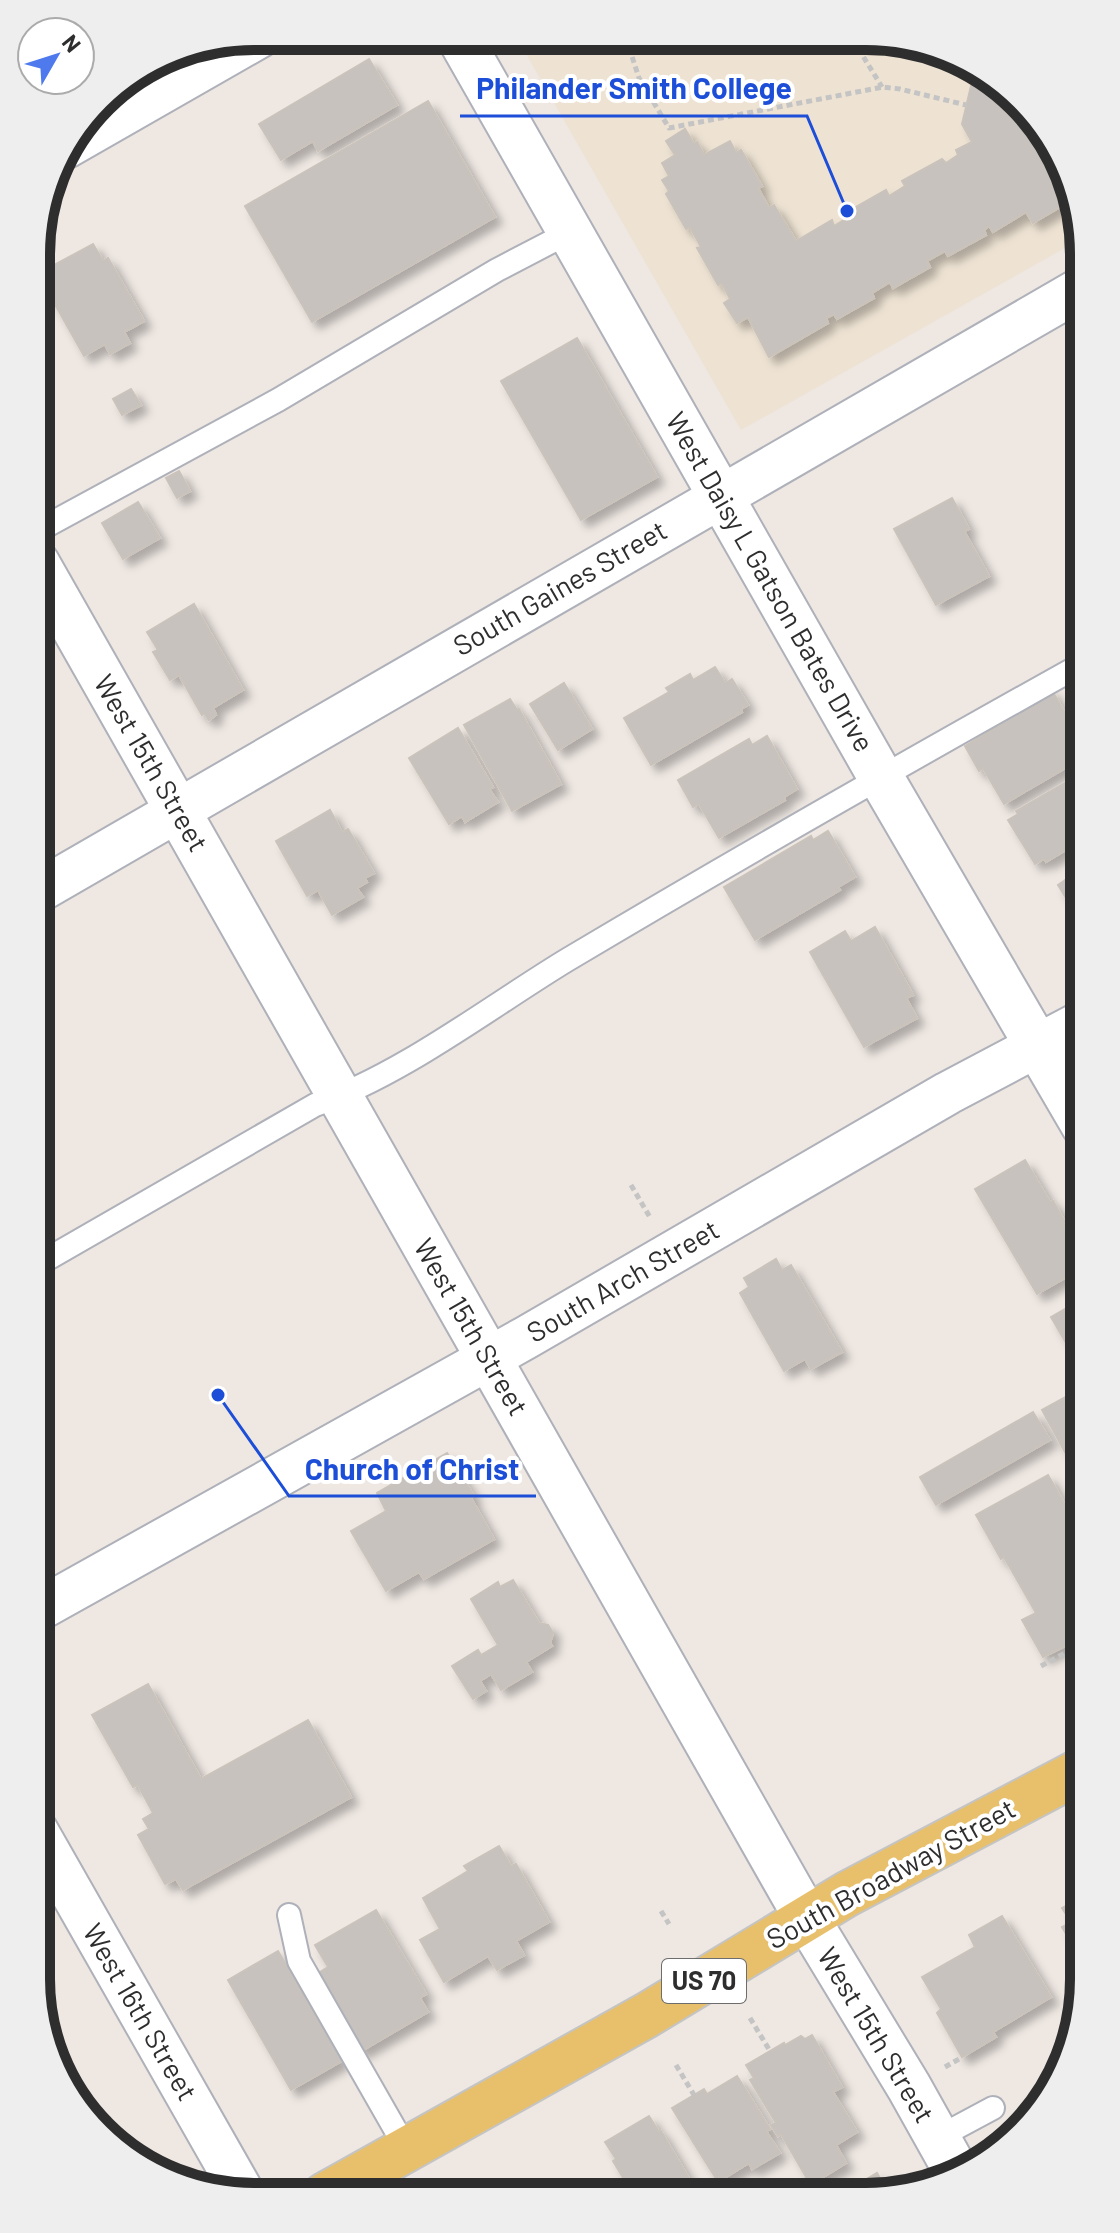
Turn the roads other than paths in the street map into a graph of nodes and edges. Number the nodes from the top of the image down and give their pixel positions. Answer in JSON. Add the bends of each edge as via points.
{"nodes":[{"id":1,"x":466,"y":50,"type":"edge"},
{"id":2,"x":233,"y":52,"type":"edge"},
{"id":3,"x":90,"y":133,"type":"edge"},
{"id":4,"x":570,"y":232,"type":"junction"},
{"id":5,"x":1070,"y":295,"type":"edge"},
{"id":6,"x":721,"y":495,"type":"junction"},
{"id":7,"x":50,"y":524,"type":"edge"},
{"id":8,"x":50,"y":586,"type":"edge"},
{"id":9,"x":1070,"y":671,"type":"edge"},
{"id":10,"x":880,"y":776,"type":"junction"},
{"id":11,"x":178,"y":810,"type":"junction"},
{"id":12,"x":50,"y":884,"type":"edge"},
{"id":13,"x":1070,"y":1028,"type":"edge"},
{"id":14,"x":1038,"y":1045,"type":"junction"},
{"id":15,"x":339,"y":1096,"type":"junction"},
{"id":16,"x":1070,"y":1101,"type":"edge"},
{"id":17,"x":50,"y":1258,"type":"edge"},
{"id":18,"x":488,"y":1358,"type":"junction"},
{"id":19,"x":50,"y":1603,"type":"edge"},
{"id":20,"x":1070,"y":1776,"type":"edge"},
{"id":21,"x":50,"y":1855,"type":"edge"},
{"id":22,"x":289,"y":1915,"type":"dead end"},
{"id":23,"x":806,"y":1917,"type":"junction"},
{"id":24,"x":993,"y":2108,"type":"dead end"},
{"id":25,"x":407,"y":2150,"type":"junction"},
{"id":26,"x":946,"y":2155,"type":"edge"},
{"id":27,"x":236,"y":2182,"type":"edge"},
{"id":28,"x":347,"y":2183,"type":"edge"}],
"edges":[{"from":1,"to":4,"type":"street","name":"West Daisy L Gatson Bates Drive"},
{"from":2,"to":3,"type":"street"},
{"from":4,"to":6,"type":"street","name":"West Daisy L Gatson Bates Drive"},
{"from":4,"to":7,"type":"lane"},
{"from":5,"to":6,"type":"street","name":"South Gaines Street"},
{"from":6,"to":10,"type":"street","name":"West Daisy L Gatson Bates Drive"},
{"from":6,"to":11,"type":"street","name":"South Gaines Street"},
{"from":8,"to":11,"type":"street","name":"West 15th Street"},
{"from":9,"to":10,"type":"lane"},
{"from":10,"to":14,"type":"street","name":"West Daisy L Gatson Bates Drive"},
{"from":10,"to":15,"type":"lane","via":[[382,1076]]},
{"from":11,"to":12,"type":"street","name":"South Gaines Street"},
{"from":11,"to":15,"type":"street","name":"West 15th Street"},
{"from":13,"to":14,"type":"street","name":"South Arch Street"},
{"from":14,"to":16,"type":"street","name":"West Daisy L Gatson Bates Drive"},
{"from":14,"to":18,"type":"street","name":"South Arch Street"},
{"from":15,"to":17,"type":"lane"},
{"from":15,"to":18,"type":"street","name":"West 15th Street"},
{"from":18,"to":19,"type":"street","name":"South Arch Street"},
{"from":18,"to":23,"type":"street","name":"West 15th Street"},
{"from":20,"to":23,"type":"main road","name":"South Broadway Street","number":"US 70"},
{"from":21,"to":27,"type":"street","name":"West 16th Street"},
{"from":22,"to":25,"type":"lane","via":[[299,1961]]},
{"from":23,"to":25,"type":"main road","name":"South Broadway Street","number":"US 70","via":[[647,2015]]},
{"from":23,"to":26,"type":"street","name":"West 15th Street"},
{"from":24,"to":26,"type":"lane"},
{"from":25,"to":28,"type":"main road","name":"South Broadway Street","number":"US 70"}]}
